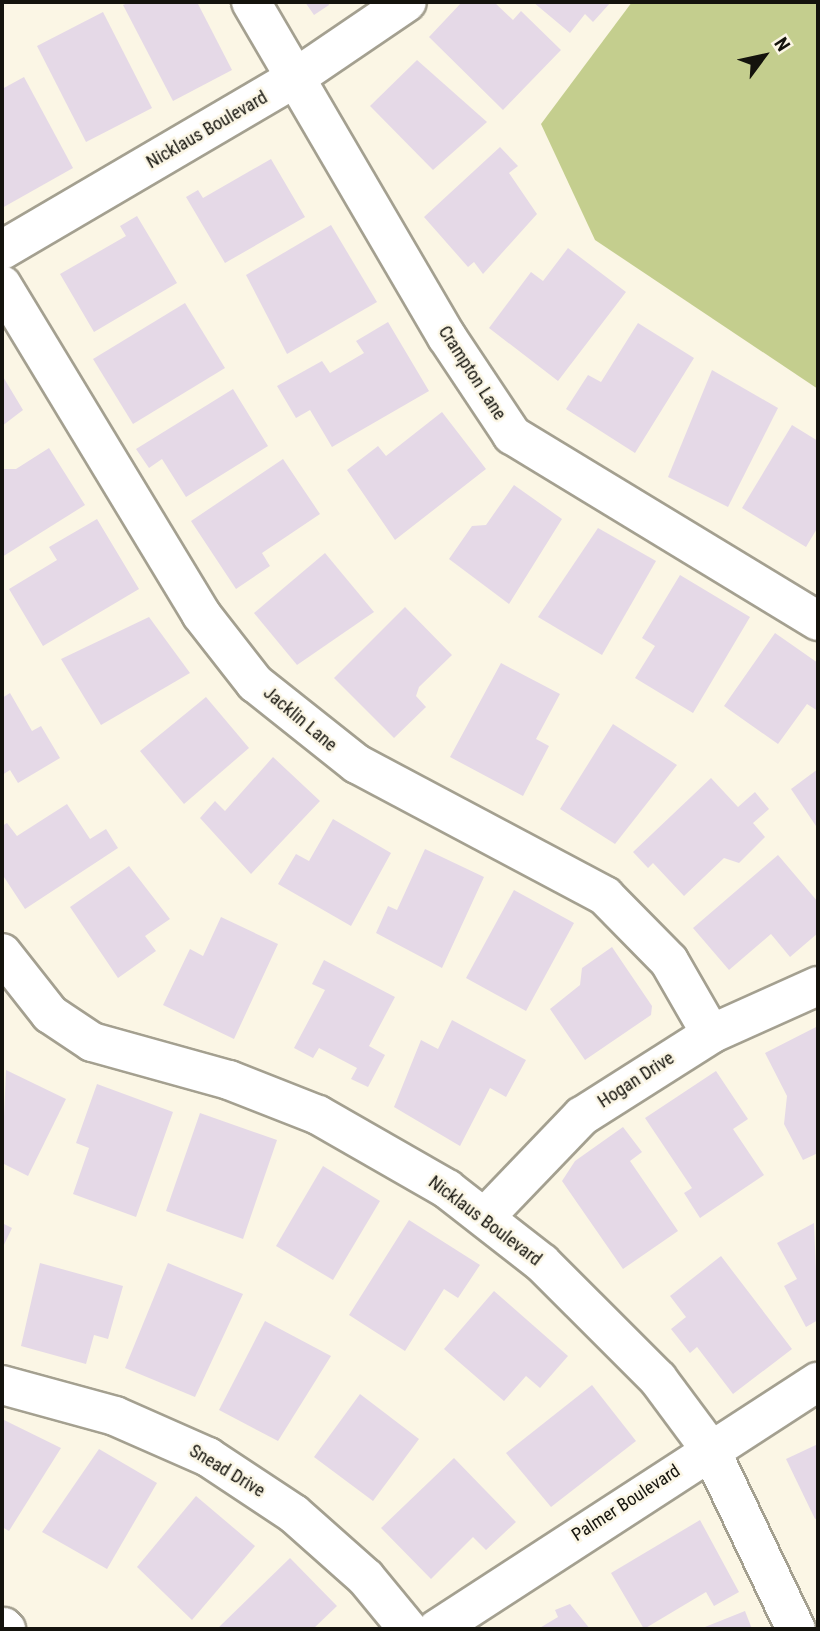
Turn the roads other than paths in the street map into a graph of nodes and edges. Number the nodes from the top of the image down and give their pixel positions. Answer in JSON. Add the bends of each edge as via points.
{"nodes":[{"id":1,"x":251,"y":2,"type":"edge"},
{"id":2,"x":407,"y":2,"type":"edge"},
{"id":3,"x":295,"y":78,"type":"junction"},
{"id":4,"x":2,"y":250,"type":"edge"},
{"id":5,"x":2,"y":285,"type":"edge"},
{"id":6,"x":818,"y":621,"type":"edge"},
{"id":7,"x":2,"y":953,"type":"edge"},
{"id":8,"x":818,"y":986,"type":"edge"},
{"id":9,"x":712,"y":1034,"type":"junction"},
{"id":10,"x":485,"y":1217,"type":"junction"},
{"id":11,"x":818,"y":1382,"type":"edge"},
{"id":12,"x":2,"y":1385,"type":"edge"},
{"id":13,"x":710,"y":1449,"type":"junction"},
{"id":14,"x":408,"y":1629,"type":"edge"},
{"id":15,"x":437,"y":1629,"type":"edge"},
{"id":16,"x":796,"y":1629,"type":"edge"}],
"edges":[{"from":1,"to":3,"type":"street","name":"Crampton Lane"},
{"from":2,"to":3,"type":"street","name":"Nicklaus Boulevard"},
{"from":3,"to":4,"type":"street","name":"Nicklaus Boulevard"},
{"from":3,"to":6,"type":"street","name":"Crampton Lane","via":[[512,435]]},
{"from":5,"to":9,"type":"street","name":"Jacklin Lane","via":[[201,614],[255,682],[357,764],[605,896],[669,961]]},
{"from":7,"to":10,"type":"street","name":"Nicklaus Boulevard","via":[[50,1014],[92,1042],[229,1080],[318,1115]]},
{"from":8,"to":9,"type":"street","name":"Hogan Drive"},
{"from":9,"to":10,"type":"street","name":"Hogan Drive","via":[[582,1116]]},
{"from":10,"to":13,"type":"street","name":"Nicklaus Boulevard","via":[[582,1299],[658,1379]]},
{"from":11,"to":13,"type":"street","name":"Palmer Boulevard"},
{"from":12,"to":14,"type":"street","name":"Snead Drive","via":[[115,1416],[218,1463],[294,1514],[366,1578]]},
{"from":13,"to":15,"type":"street","name":"Palmer Boulevard"},
{"from":13,"to":16,"type":"street","name":"Nicklaus Boulevard"}]}
